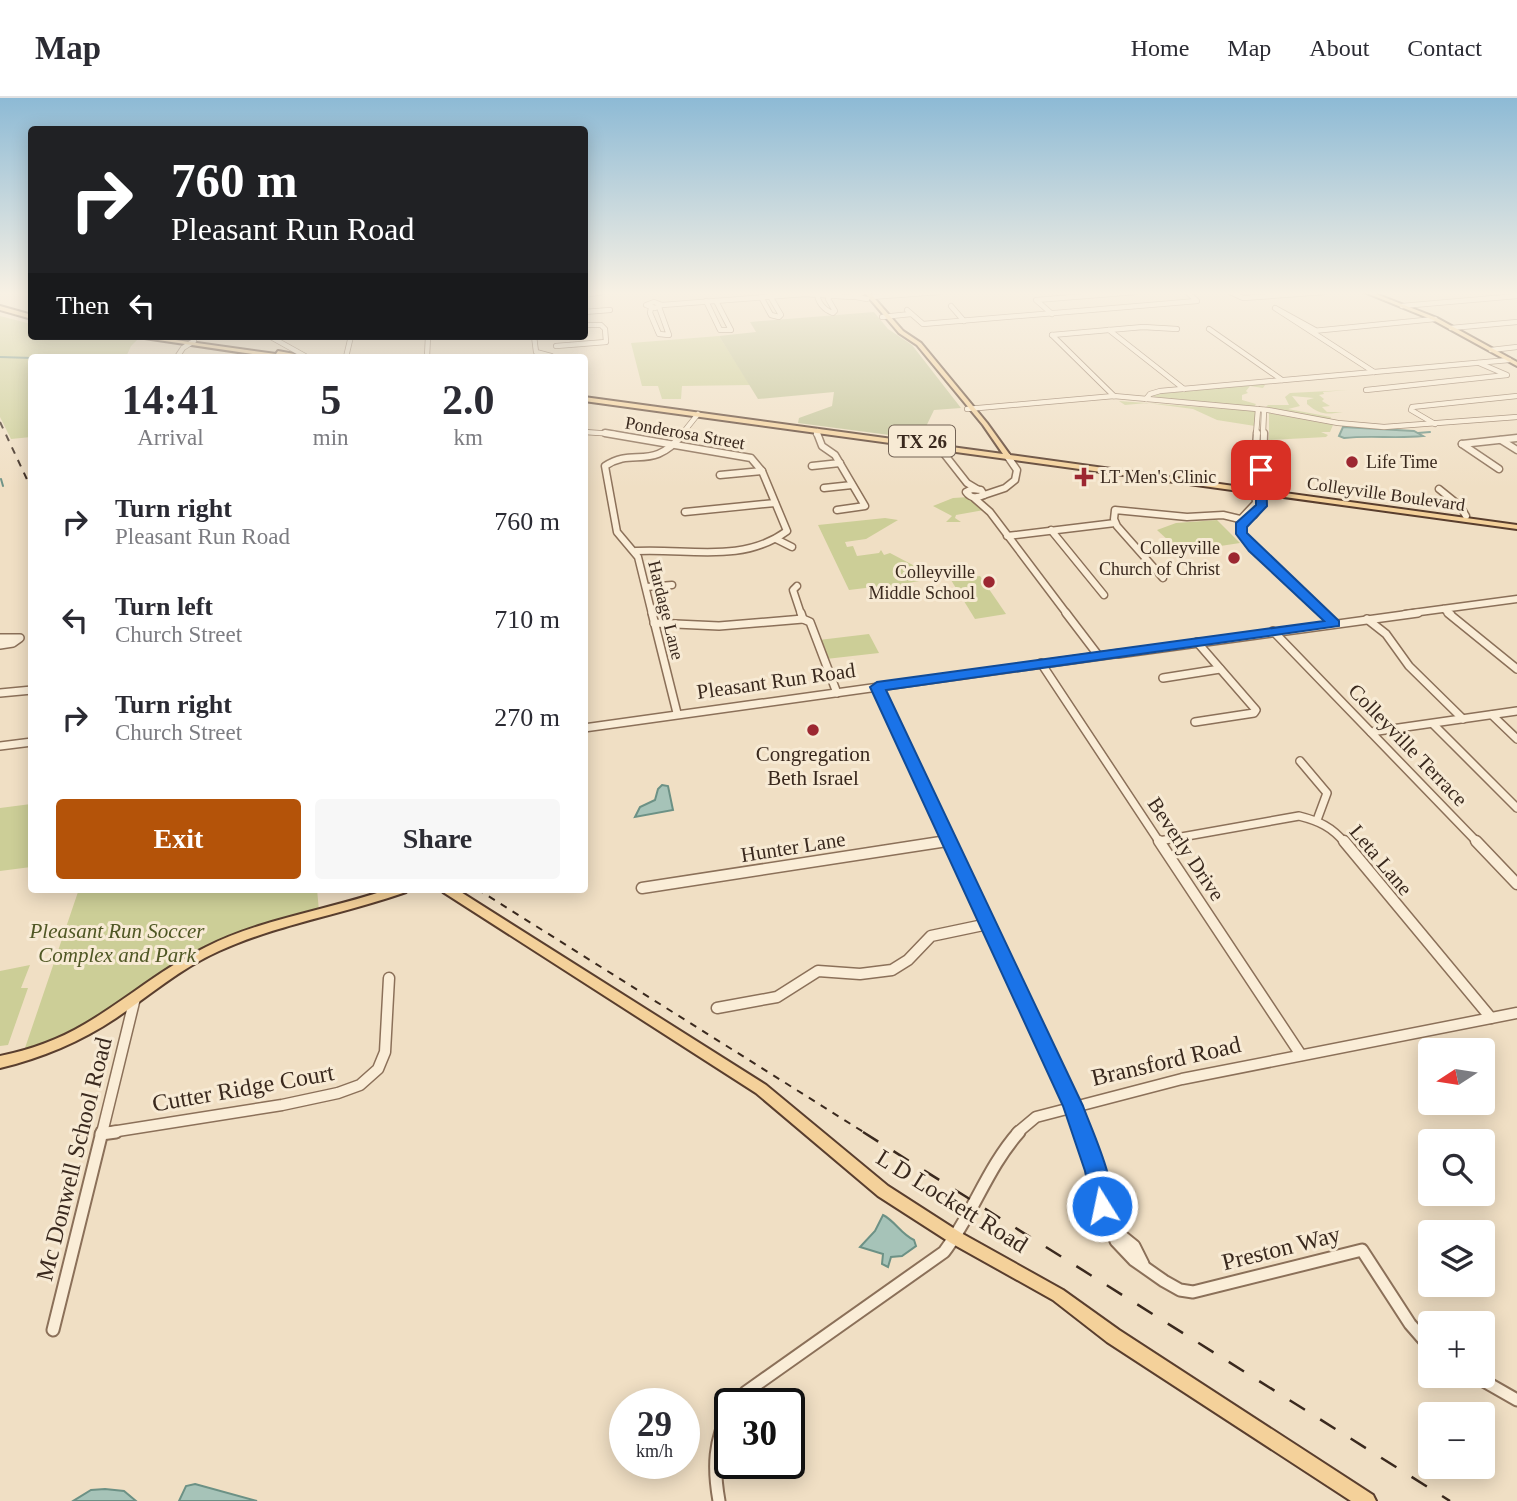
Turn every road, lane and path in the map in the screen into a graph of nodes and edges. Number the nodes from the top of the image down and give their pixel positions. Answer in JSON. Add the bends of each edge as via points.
{"nodes":[{"id":1,"x":929,"y":357,"type":"edge"},
{"id":2,"x":1074,"y":357,"type":"edge"},
{"id":3,"x":1144,"y":357,"type":"edge"},
{"id":4,"x":1250,"y":357,"type":"edge"},
{"id":5,"x":1353,"y":357,"type":"edge"},
{"id":6,"x":1505,"y":357,"type":"edge"},
{"id":7,"x":1508,"y":359,"type":"junction"},
{"id":8,"x":1481,"y":362,"type":"junction"},
{"id":9,"x":1517,"y":364,"type":"edge"},
{"id":10,"x":1374,"y":372,"type":"junction"},
{"id":11,"x":1282,"y":380,"type":"junction"},
{"id":12,"x":1184,"y":389,"type":"junction"},
{"id":13,"x":1366,"y":390,"type":"dead end"},
{"id":14,"x":1517,"y":396,"type":"edge"},
{"id":15,"x":588,"y":397,"type":"edge"},
{"id":16,"x":1113,"y":397,"type":"junction"},
{"id":17,"x":1148,"y":399,"type":"junction"},
{"id":18,"x":626,"y":402,"type":"junction"},
{"id":19,"x":970,"y":410,"type":"junction"},
{"id":20,"x":1261,"y":410,"type":"junction"},
{"id":21,"x":698,"y":414,"type":"junction"},
{"id":22,"x":1514,"y":418,"type":"edge"},
{"id":23,"x":1488,"y":419,"type":"junction"},
{"id":24,"x":976,"y":421,"type":"junction"},
{"id":25,"x":1434,"y":424,"type":"junction"},
{"id":26,"x":987,"y":427,"type":"junction"},
{"id":27,"x":819,"y":429,"type":"junction"},
{"id":28,"x":588,"y":432,"type":"edge"},
{"id":29,"x":1517,"y":438,"type":"edge"},
{"id":30,"x":1501,"y":439,"type":"junction"},
{"id":31,"x":671,"y":445,"type":"junction"},
{"id":32,"x":1517,"y":450,"type":"edge"},
{"id":33,"x":1003,"y":454,"type":"junction"},
{"id":34,"x":945,"y":455,"type":"dead end"},
{"id":35,"x":840,"y":463,"type":"junction"},
{"id":36,"x":812,"y":467,"type":"dead end"},
{"id":37,"x":1499,"y":469,"type":"dead end"},
{"id":38,"x":762,"y":471,"type":"junction"},
{"id":39,"x":720,"y":475,"type":"dead end"},
{"id":40,"x":852,"y":485,"type":"junction"},
{"id":41,"x":967,"y":487,"type":"junction"},
{"id":42,"x":1003,"y":487,"type":"junction"},
{"id":43,"x":824,"y":488,"type":"dead end"},
{"id":44,"x":1439,"y":489,"type":"dead end"},
{"id":45,"x":1259,"y":490,"type":"junction"},
{"id":46,"x":996,"y":491,"type":"junction"},
{"id":47,"x":981,"y":493,"type":"junction"},
{"id":48,"x":974,"y":498,"type":"junction"},
{"id":49,"x":775,"y":503,"type":"junction"},
{"id":50,"x":985,"y":506,"type":"junction"},
{"id":51,"x":837,"y":510,"type":"dead end"},
{"id":52,"x":685,"y":512,"type":"dead end"},
{"id":53,"x":1465,"y":518,"type":"junction"},
{"id":54,"x":1242,"y":522,"type":"junction"},
{"id":55,"x":1115,"y":523,"type":"junction"},
{"id":56,"x":1517,"y":525,"type":"edge"},
{"id":57,"x":1051,"y":530,"type":"junction"},
{"id":58,"x":1007,"y":536,"type":"junction"},
{"id":59,"x":776,"y":539,"type":"junction"},
{"id":60,"x":792,"y":547,"type":"dead end"},
{"id":61,"x":636,"y":551,"type":"junction"},
{"id":62,"x":1163,"y":578,"type":"dead end"},
{"id":63,"x":672,"y":585,"type":"dead end"},
{"id":64,"x":797,"y":586,"type":"dead end"},
{"id":65,"x":646,"y":587,"type":"junction"},
{"id":66,"x":1104,"y":595,"type":"dead end"},
{"id":67,"x":1515,"y":601,"type":"edge"},
{"id":68,"x":1444,"y":609,"type":"junction"},
{"id":69,"x":803,"y":619,"type":"junction"},
{"id":70,"x":1367,"y":619,"type":"junction"},
{"id":71,"x":654,"y":622,"type":"junction"},
{"id":72,"x":1335,"y":624,"type":"junction"},
{"id":73,"x":1273,"y":631,"type":"junction"},
{"id":74,"x":0,"y":638,"type":"edge"},
{"id":75,"x":1197,"y":642,"type":"junction"},
{"id":76,"x":0,"y":645,"type":"edge"},
{"id":77,"x":1098,"y":655,"type":"junction"},
{"id":78,"x":1041,"y":663,"type":"junction"},
{"id":79,"x":1220,"y":669,"type":"junction"},
{"id":80,"x":1517,"y":669,"type":"edge"},
{"id":81,"x":1163,"y":678,"type":"dead end"},
{"id":82,"x":877,"y":687,"type":"junction"},
{"id":83,"x":28,"y":690,"type":"edge"},
{"id":84,"x":837,"y":692,"type":"junction"},
{"id":85,"x":0,"y":693,"type":"edge"},
{"id":86,"x":1517,"y":711,"type":"edge"},
{"id":87,"x":677,"y":713,"type":"junction"},
{"id":88,"x":1492,"y":715,"type":"junction"},
{"id":89,"x":1463,"y":719,"type":"junction"},
{"id":90,"x":1195,"y":722,"type":"dead end"},
{"id":91,"x":1433,"y":723,"type":"junction"},
{"id":92,"x":588,"y":726,"type":"edge"},
{"id":93,"x":1371,"y":732,"type":"junction"},
{"id":94,"x":1517,"y":739,"type":"edge"},
{"id":95,"x":28,"y":742,"type":"edge"},
{"id":96,"x":0,"y":746,"type":"edge"},
{"id":97,"x":1300,"y":761,"type":"dead end"},
{"id":98,"x":1517,"y":808,"type":"edge"},
{"id":99,"x":1317,"y":820,"type":"junction"},
{"id":100,"x":949,"y":841,"type":"junction"},
{"id":101,"x":1159,"y":841,"type":"junction"},
{"id":102,"x":1517,"y":884,"type":"edge"},
{"id":103,"x":642,"y":888,"type":"dead end"},
{"id":104,"x":389,"y":893,"type":"edge"},
{"id":105,"x":453,"y":893,"type":"edge"},
{"id":106,"x":988,"y":925,"type":"junction"},
{"id":107,"x":389,"y":978,"type":"dead end"},
{"id":108,"x":135,"y":998,"type":"junction"},
{"id":109,"x":717,"y":1008,"type":"dead end"},
{"id":110,"x":1517,"y":1013,"type":"edge"},
{"id":111,"x":1491,"y":1018,"type":"junction"},
{"id":112,"x":1301,"y":1055,"type":"junction"},
{"id":113,"x":0,"y":1062,"type":"edge"},
{"id":114,"x":1073,"y":1106,"type":"junction"},
{"id":115,"x":101,"y":1134,"type":"junction"},
{"id":116,"x":956,"y":1238,"type":"junction"},
{"id":117,"x":53,"y":1330,"type":"dead end"},
{"id":118,"x":1418,"y":1333,"type":"edge"},
{"id":119,"x":1495,"y":1387,"type":"edge"},
{"id":120,"x":752,"y":1388,"type":"edge"},
{"id":121,"x":1517,"y":1400,"type":"edge"},
{"id":122,"x":715,"y":1479,"type":"edge"},
{"id":123,"x":719,"y":1501,"type":"edge"},
{"id":124,"x":1367,"y":1501,"type":"edge"}],
"edges":[{"from":1,"to":19,"type":"main road"},
{"from":2,"to":16,"type":"street"},
{"from":3,"to":12,"type":"street"},
{"from":4,"to":11,"type":"street"},
{"from":5,"to":10,"type":"street"},
{"from":6,"to":7,"type":"main road"},
{"from":7,"to":8,"type":"street"},
{"from":7,"to":9,"type":"main road"},
{"from":8,"to":10,"type":"street"},
{"from":8,"to":13,"type":"street","via":[[1507,375]]},
{"from":10,"to":11,"type":"street"},
{"from":11,"to":12,"type":"street"},
{"from":12,"to":17,"type":"street","via":[[1154,392]]},
{"from":14,"to":25,"type":"street","via":[[1411,408]]},
{"from":15,"to":18,"type":"main road","name":"Colleyville Boulevard","number":"TX 26"},
{"from":16,"to":17,"type":"street"},
{"from":16,"to":19,"type":"street"},
{"from":17,"to":20,"type":"street"},
{"from":18,"to":21,"type":"main road","name":"Colleyville Boulevard","number":"TX 26"},
{"from":18,"to":27,"type":"main road","name":"Colleyville Boulevard","number":"TX 26"},
{"from":19,"to":24,"type":"main road"},
{"from":19,"to":26,"type":"main road"},
{"from":20,"to":25,"type":"street","via":[[1370,426]]},
{"from":20,"to":45,"type":"street"},
{"from":21,"to":27,"type":"main road","name":"Colleyville Boulevard","number":"TX 26"},
{"from":21,"to":31,"type":"street","name":"Hardage Lane"},
{"from":22,"to":23,"type":"street"},
{"from":22,"to":23,"type":"street"},
{"from":23,"to":25,"type":"street"},
{"from":24,"to":26,"type":"main road"},
{"from":24,"to":33,"type":"main road"},
{"from":26,"to":33,"type":"main road"},
{"from":27,"to":33,"type":"main road","name":"Colleyville Boulevard","number":"TX 26"},
{"from":27,"to":35,"type":"street","via":[[816,434]]},
{"from":28,"to":31,"type":"street","name":"Ponderosa Street"},
{"from":29,"to":30,"type":"street"},
{"from":30,"to":32,"type":"street"},
{"from":30,"to":37,"type":"street","via":[[1462,444]]},
{"from":31,"to":38,"type":"street","name":"Ponderosa Street","via":[[745,456]]},
{"from":31,"to":61,"type":"street","name":"Hardage Lane","via":[[651,457],[605,465],[617,532]]},
{"from":33,"to":42,"type":"street","via":[[1014,476]]},
{"from":33,"to":45,"type":"main road","name":"Colleyville Boulevard","number":"TX 26"},
{"from":34,"to":41,"type":"street"},
{"from":35,"to":36,"type":"street"},
{"from":35,"to":40,"type":"street"},
{"from":38,"to":39,"type":"street"},
{"from":38,"to":49,"type":"street","name":"Ponderosa Street"},
{"from":40,"to":43,"type":"street"},
{"from":40,"to":51,"type":"street","via":[[864,506]]},
{"from":41,"to":47,"type":"street"},
{"from":41,"to":48,"type":"street","via":[[967,494]]},
{"from":42,"to":46,"type":"street"},
{"from":42,"to":47,"type":"street"},
{"from":44,"to":53,"type":"street","via":[[1460,506]]},
{"from":45,"to":53,"type":"main road","name":"Colleyville Boulevard","number":"TX 26"},
{"from":45,"to":54,"type":"street","via":[[1257,508]]},
{"from":46,"to":47,"type":"street"},
{"from":46,"to":50,"type":"street","via":[[986,497]]},
{"from":47,"to":48,"type":"street"},
{"from":47,"to":50,"type":"street"},
{"from":48,"to":50,"type":"street"},
{"from":49,"to":52,"type":"street"},
{"from":49,"to":59,"type":"street","name":"Ponderosa Street","via":[[787,531]]},
{"from":50,"to":58,"type":"street"},
{"from":53,"to":56,"type":"main road","name":"Colleyville Boulevard","number":"TX 26"},
{"from":54,"to":55,"type":"street","via":[[1223,514],[1187,517],[1122,509],[1114,512]]},
{"from":54,"to":72,"type":"street","via":[[1248,542]]},
{"from":55,"to":57,"type":"street"},
{"from":55,"to":62,"type":"street"},
{"from":57,"to":58,"type":"street"},
{"from":57,"to":66,"type":"street"},
{"from":58,"to":77,"type":"street"},
{"from":59,"to":60,"type":"street"},
{"from":59,"to":61,"type":"street","via":[[724,553]]},
{"from":61,"to":65,"type":"street","name":"Hardage Lane"},
{"from":63,"to":65,"type":"street"},
{"from":64,"to":69,"type":"street","via":[[793,590]]},
{"from":65,"to":71,"type":"street","name":"Hardage Lane"},
{"from":67,"to":68,"type":"street","name":"Pleasant Run Road"},
{"from":68,"to":70,"type":"street","name":"Pleasant Run Road"},
{"from":68,"to":80,"type":"street"},
{"from":69,"to":71,"type":"street","via":[[719,626]]},
{"from":69,"to":84,"type":"street","via":[[810,622]]},
{"from":70,"to":72,"type":"street","name":"Pleasant Run Road"},
{"from":70,"to":89,"type":"street"},
{"from":71,"to":87,"type":"street","name":"Hardage Lane"},
{"from":72,"to":73,"type":"street","name":"Pleasant Run Road"},
{"from":73,"to":75,"type":"street","name":"Pleasant Run Road"},
{"from":73,"to":93,"type":"street","name":"Colleyville Terrace"},
{"from":74,"to":76,"type":"street","via":[[20,638]]},
{"from":75,"to":77,"type":"street","name":"Pleasant Run Road"},
{"from":75,"to":79,"type":"street"},
{"from":77,"to":78,"type":"street","name":"Pleasant Run Road"},
{"from":78,"to":82,"type":"street","name":"Pleasant Run Road"},
{"from":78,"to":101,"type":"street","name":"Beverly Drive"},
{"from":79,"to":81,"type":"street"},
{"from":79,"to":90,"type":"street","via":[[1255,712]]},
{"from":82,"to":84,"type":"street","name":"Pleasant Run Road"},
{"from":82,"to":100,"type":"street","name":"Preston Way"},
{"from":83,"to":85,"type":"street"},
{"from":84,"to":87,"type":"street","name":"Pleasant Run Road"},
{"from":86,"to":88,"type":"street"},
{"from":87,"to":92,"type":"street","name":"Pleasant Run Road"},
{"from":88,"to":89,"type":"street"},
{"from":88,"to":94,"type":"street"},
{"from":89,"to":91,"type":"street"},
{"from":91,"to":93,"type":"street"},
{"from":91,"to":98,"type":"street"},
{"from":93,"to":102,"type":"street","name":"Colleyville Terrace"},
{"from":95,"to":96,"type":"street"},
{"from":97,"to":99,"type":"street","via":[[1327,793]]},
{"from":99,"to":101,"type":"street","name":"Leta Lane","via":[[1299,816]]},
{"from":99,"to":111,"type":"street","name":"Leta Lane","via":[[1337,833]]},
{"from":100,"to":103,"type":"street","name":"Hunter Lane"},
{"from":100,"to":106,"type":"street","name":"Preston Way"},
{"from":101,"to":112,"type":"street","name":"Beverly Drive"},
{"from":104,"to":108,"type":"main road","via":[[220,946]]},
{"from":105,"to":116,"type":"main road","name":"L D Lockett Road","via":[[761,1089],[883,1191]]},
{"from":106,"to":109,"type":"street","via":[[930,936],[892,970],[860,974],[818,971],[776,997]]},
{"from":106,"to":114,"type":"street","name":"Preston Way"},
{"from":107,"to":115,"type":"street","name":"Cutter Ridge Court","via":[[385,1052],[378,1069],[360,1085],[282,1105]]},
{"from":108,"to":113,"type":"main road","via":[[74,1037]]},
{"from":108,"to":115,"type":"street","name":"Mc Donwell School Road"},
{"from":110,"to":111,"type":"street","name":"Bransford Road"},
{"from":111,"to":112,"type":"street","name":"Bransford Road"},
{"from":112,"to":114,"type":"street","name":"Bransford Road"},
{"from":114,"to":116,"type":"street","name":"Bransford Road","via":[[1035,1117],[1022,1126]]},
{"from":114,"to":118,"type":"street","name":"Preston Way","via":[[1096,1171],[1108,1225],[1134,1260],[1180,1290],[1193,1292],[1362,1250]]},
{"from":115,"to":117,"type":"street","name":"Mc Donwell School Road"},
{"from":116,"to":120,"type":"street","name":"Bransford Road","via":[[944,1252]]},
{"from":116,"to":124,"type":"main road","name":"L D Lockett Road","via":[[1058,1295]]},
{"from":119,"to":121,"type":"street"},
{"from":122,"to":123,"type":"street"}]}
